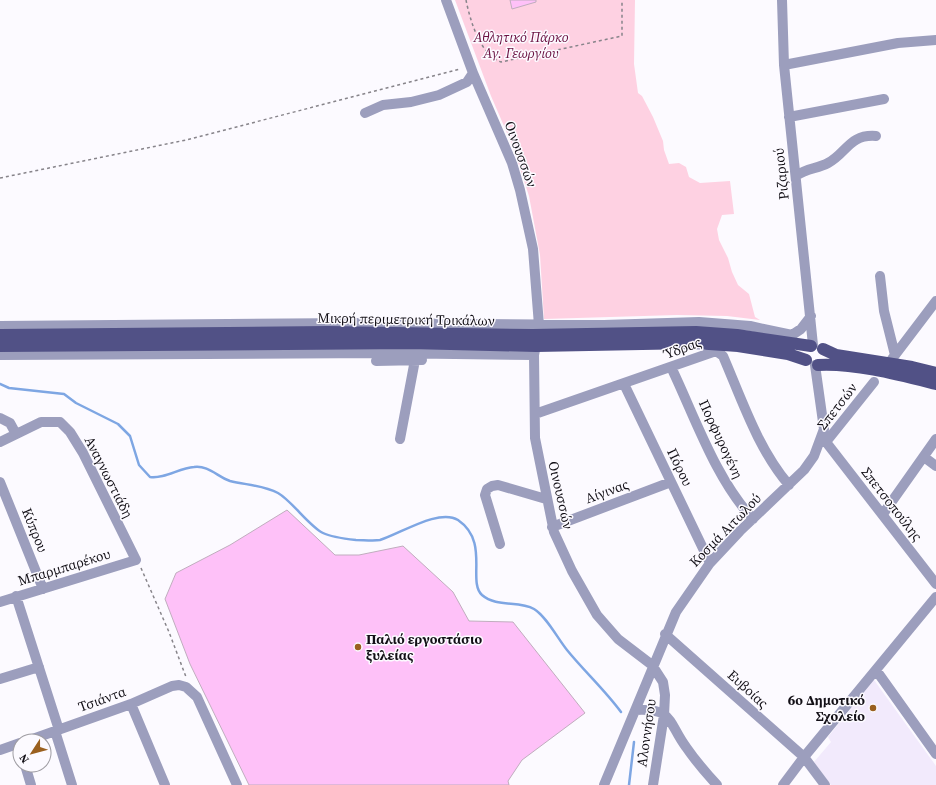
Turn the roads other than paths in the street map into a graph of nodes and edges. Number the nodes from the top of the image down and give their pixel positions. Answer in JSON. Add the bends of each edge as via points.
{"nodes":[{"id":1,"x":446,"y":0,"type":"edge"},
{"id":2,"x":782,"y":0,"type":"edge"},
{"id":3,"x":936,"y":40,"type":"edge"},
{"id":4,"x":784,"y":65,"type":"junction"},
{"id":5,"x":471,"y":69,"type":"junction"},
{"id":6,"x":884,"y":99,"type":"dead end"},
{"id":7,"x":365,"y":113,"type":"dead end"},
{"id":8,"x":790,"y":117,"type":"junction"},
{"id":9,"x":876,"y":136,"type":"dead end"},
{"id":10,"x":796,"y":176,"type":"junction"},
{"id":11,"x":880,"y":276,"type":"dead end"},
{"id":12,"x":936,"y":301,"type":"edge"},
{"id":13,"x":811,"y":316,"type":"junction"},
{"id":14,"x":539,"y":325,"type":"junction"},
{"id":15,"x":0,"y":326,"type":"edge"},
{"id":16,"x":0,"y":335,"type":"edge"},
{"id":17,"x":0,"y":346,"type":"edge"},
{"id":18,"x":816,"y":347,"type":"junction"},
{"id":19,"x":534,"y":353,"type":"junction"},
{"id":20,"x":0,"y":355,"type":"edge"},
{"id":21,"x":892,"y":359,"type":"junction"},
{"id":22,"x":415,"y":360,"type":"junction"},
{"id":23,"x":376,"y":361,"type":"dead end"},
{"id":24,"x":813,"y":364,"type":"junction"},
{"id":25,"x":671,"y":367,"type":"junction"},
{"id":26,"x":936,"y":373,"type":"edge"},
{"id":27,"x":874,"y":382,"type":"dead end"},
{"id":28,"x":624,"y":384,"type":"junction"},
{"id":29,"x":936,"y":384,"type":"edge"},
{"id":30,"x":535,"y":414,"type":"junction"},
{"id":31,"x":0,"y":418,"type":"edge"},
{"id":32,"x":16,"y":434,"type":"junction"},
{"id":33,"x":400,"y":439,"type":"dead end"},
{"id":34,"x":936,"y":439,"type":"edge"},
{"id":35,"x":0,"y":442,"type":"edge"},
{"id":36,"x":823,"y":442,"type":"junction"},
{"id":37,"x":924,"y":456,"type":"junction"},
{"id":38,"x":936,"y":466,"type":"edge"},
{"id":39,"x":0,"y":482,"type":"edge"},
{"id":40,"x":671,"y":482,"type":"junction"},
{"id":41,"x":789,"y":485,"type":"junction"},
{"id":42,"x":546,"y":499,"type":"junction"},
{"id":43,"x":883,"y":514,"type":"junction"},
{"id":44,"x":753,"y":519,"type":"junction"},
{"id":45,"x":552,"y":527,"type":"junction"},
{"id":46,"x":500,"y":544,"type":"dead end"},
{"id":47,"x":136,"y":560,"type":"joint"},
{"id":48,"x":710,"y":563,"type":"junction"},
{"id":49,"x":936,"y":584,"type":"edge"},
{"id":50,"x":43,"y":589,"type":"junction"},
{"id":51,"x":16,"y":596,"type":"junction"},
{"id":52,"x":936,"y":598,"type":"edge"},
{"id":53,"x":0,"y":602,"type":"edge"},
{"id":54,"x":665,"y":634,"type":"junction"},
{"id":55,"x":652,"y":665,"type":"junction"},
{"id":56,"x":39,"y":667,"type":"junction"},
{"id":57,"x":876,"y":670,"type":"junction"},
{"id":58,"x":0,"y":679,"type":"edge"},
{"id":59,"x":130,"y":704,"type":"junction"},
{"id":60,"x":636,"y":710,"type":"junction"},
{"id":61,"x":664,"y":715,"type":"junction"},
{"id":62,"x":57,"y":731,"type":"junction"},
{"id":63,"x":51,"y":733,"type":"edge"},
{"id":64,"x":12,"y":748,"type":"edge"},
{"id":65,"x":0,"y":750,"type":"edge"},
{"id":66,"x":936,"y":754,"type":"edge"},
{"id":67,"x":804,"y":757,"type":"junction"},
{"id":68,"x":27,"y":773,"type":"edge"},
{"id":69,"x":31,"y":785,"type":"edge"},
{"id":70,"x":72,"y":785,"type":"edge"},
{"id":71,"x":165,"y":785,"type":"edge"},
{"id":72,"x":238,"y":785,"type":"edge"},
{"id":73,"x":604,"y":785,"type":"edge"},
{"id":74,"x":653,"y":785,"type":"edge"},
{"id":75,"x":717,"y":785,"type":"edge"},
{"id":76,"x":783,"y":785,"type":"edge"},
{"id":77,"x":825,"y":785,"type":"edge"}],
"edges":[{"from":1,"to":5,"type":"street","name":"Οινουσσών"},
{"from":2,"to":4,"type":"street","name":"Ριζαριού"},
{"from":3,"to":4,"type":"street","via":[[905,42]]},
{"from":4,"to":8,"type":"street","name":"Ριζαριού"},
{"from":5,"to":7,"type":"street","via":[[467,82],[439,95],[383,105]]},
{"from":5,"to":14,"type":"street","name":"Οινουσσών","via":[[512,163],[520,190],[532,242]]},
{"from":6,"to":8,"type":"street"},
{"from":8,"to":10,"type":"street","name":"Ριζαριού"},
{"from":9,"to":10,"type":"street","via":[[854,140],[827,164],[805,170]]},
{"from":10,"to":13,"type":"street","name":"Ριζαριού"},
{"from":11,"to":21,"type":"street"},
{"from":12,"to":21,"type":"street"},
{"from":13,"to":14,"type":"street","via":[[802,329],[792,335],[750,326],[699,322]]},
{"from":13,"to":18,"type":"street","name":"Ριζαριού"},
{"from":14,"to":15,"type":"street","via":[[344,323]]},
{"from":16,"to":18,"type":"main road","name":"Μικρή περιμετρική Τρικάλων","via":[[336,332],[533,335],[700,332]]},
{"from":17,"to":19,"type":"main road","name":"Μικρή περιμετρική Τρικάλων","via":[[411,343]]},
{"from":18,"to":21,"type":"main road","name":"Μικρή περιμετρική Τρικάλων","via":[[836,355]]},
{"from":18,"to":24,"type":"main road","via":[[805,353]]},
{"from":18,"to":24,"type":"main road","via":[[825,358],[822,363]]},
{"from":19,"to":20,"type":"street"},
{"from":19,"to":22,"type":"street"},
{"from":19,"to":24,"type":"main road","name":"Μικρή περιμετρική Τρικάλων","via":[[717,344],[788,354]]},
{"from":19,"to":30,"type":"street","name":"Οινουσσών"},
{"from":21,"to":26,"type":"main road","name":"Μικρή περιμετρική Τρικάλων"},
{"from":22,"to":23,"type":"street"},
{"from":22,"to":33,"type":"street"},
{"from":24,"to":29,"type":"main road","name":"Μικρή περιμετρική Τρικάλων","via":[[882,372]]},
{"from":24,"to":36,"type":"street","name":"Κοσμά Αιτωλού","via":[[824,430]]},
{"from":25,"to":28,"type":"street","name":"Ύδρας"},
{"from":25,"to":41,"type":"street","name":"Ύδρας","via":[[719,352],[766,452]]},
{"from":25,"to":44,"type":"street","name":"Πορφυρογένη","via":[[723,479]]},
{"from":27,"to":36,"type":"street","name":"Σπετσών"},
{"from":28,"to":30,"type":"street","name":"Ύδρας"},
{"from":28,"to":40,"type":"street","name":"Πόρου"},
{"from":30,"to":42,"type":"street","name":"Οινουσσών","via":[[535,438]]},
{"from":31,"to":32,"type":"street","via":[[10,423]]},
{"from":32,"to":35,"type":"street"},
{"from":32,"to":47,"type":"street","name":"Αναγνωστιάδη","via":[[46,421],[60,422],[70,432]]},
{"from":34,"to":37,"type":"street"},
{"from":36,"to":41,"type":"street","name":"Κοσμά Αιτωλού","via":[[809,463]]},
{"from":36,"to":43,"type":"street","name":"Σπετσοπούλης"},
{"from":37,"to":38,"type":"street"},
{"from":37,"to":43,"type":"street"},
{"from":39,"to":50,"type":"street","name":"Κύπρου"},
{"from":40,"to":45,"type":"street","name":"Αίγινας"},
{"from":40,"to":48,"type":"street","name":"Πόρου"},
{"from":41,"to":44,"type":"street","name":"Κοσμά Αιτωλού"},
{"from":42,"to":45,"type":"street","name":"Οινουσσών"},
{"from":42,"to":46,"type":"street","via":[[498,485],[489,487],[485,495]]},
{"from":43,"to":49,"type":"street","name":"Σπετσοπούλης"},
{"from":44,"to":48,"type":"street","name":"Κοσμά Αιτωλού"},
{"from":45,"to":55,"type":"street","name":"Οινουσσών","via":[[572,571],[597,615],[618,639]]},
{"from":47,"to":50,"type":"street","name":"Μπαρμπαρέκου"},
{"from":48,"to":54,"type":"street","name":"Κοσμά Αιτωλού","via":[[676,612]]},
{"from":50,"to":51,"type":"street","name":"Μπαρμπαρέκου"},
{"from":51,"to":53,"type":"street","name":"Μπαρμπαρέκου"},
{"from":51,"to":56,"type":"street"},
{"from":52,"to":57,"type":"street"},
{"from":54,"to":55,"type":"street","name":"Κοσμά Αιτωλού"},
{"from":54,"to":67,"type":"street","name":"Ευβοίας"},
{"from":55,"to":60,"type":"street","name":"Κοσμά Αιτωλού"},
{"from":55,"to":61,"type":"street","name":"Αλοννήσου","via":[[663,682]]},
{"from":56,"to":58,"type":"street"},
{"from":56,"to":62,"type":"street"},
{"from":57,"to":66,"type":"street"},
{"from":57,"to":67,"type":"street"},
{"from":59,"to":62,"type":"street","name":"Τσιάντα"},
{"from":59,"to":71,"type":"street"},
{"from":59,"to":72,"type":"street","name":"Τσιάντα","via":[[172,686],[186,686],[197,697]]},
{"from":60,"to":61,"type":"street","via":[[655,710]]},
{"from":60,"to":73,"type":"street","name":"Κοσμά Αιτωλού"},
{"from":61,"to":74,"type":"street","name":"Αλοννήσου"},
{"from":61,"to":75,"type":"street","via":[[672,721],[684,745]]},
{"from":62,"to":63,"type":"street","name":"Τσιάντα"},
{"from":62,"to":70,"type":"street"},
{"from":64,"to":65,"type":"street"},
{"from":67,"to":76,"type":"street"},
{"from":67,"to":77,"type":"street","name":"Ευβοίας"},
{"from":68,"to":69,"type":"street"}]}
